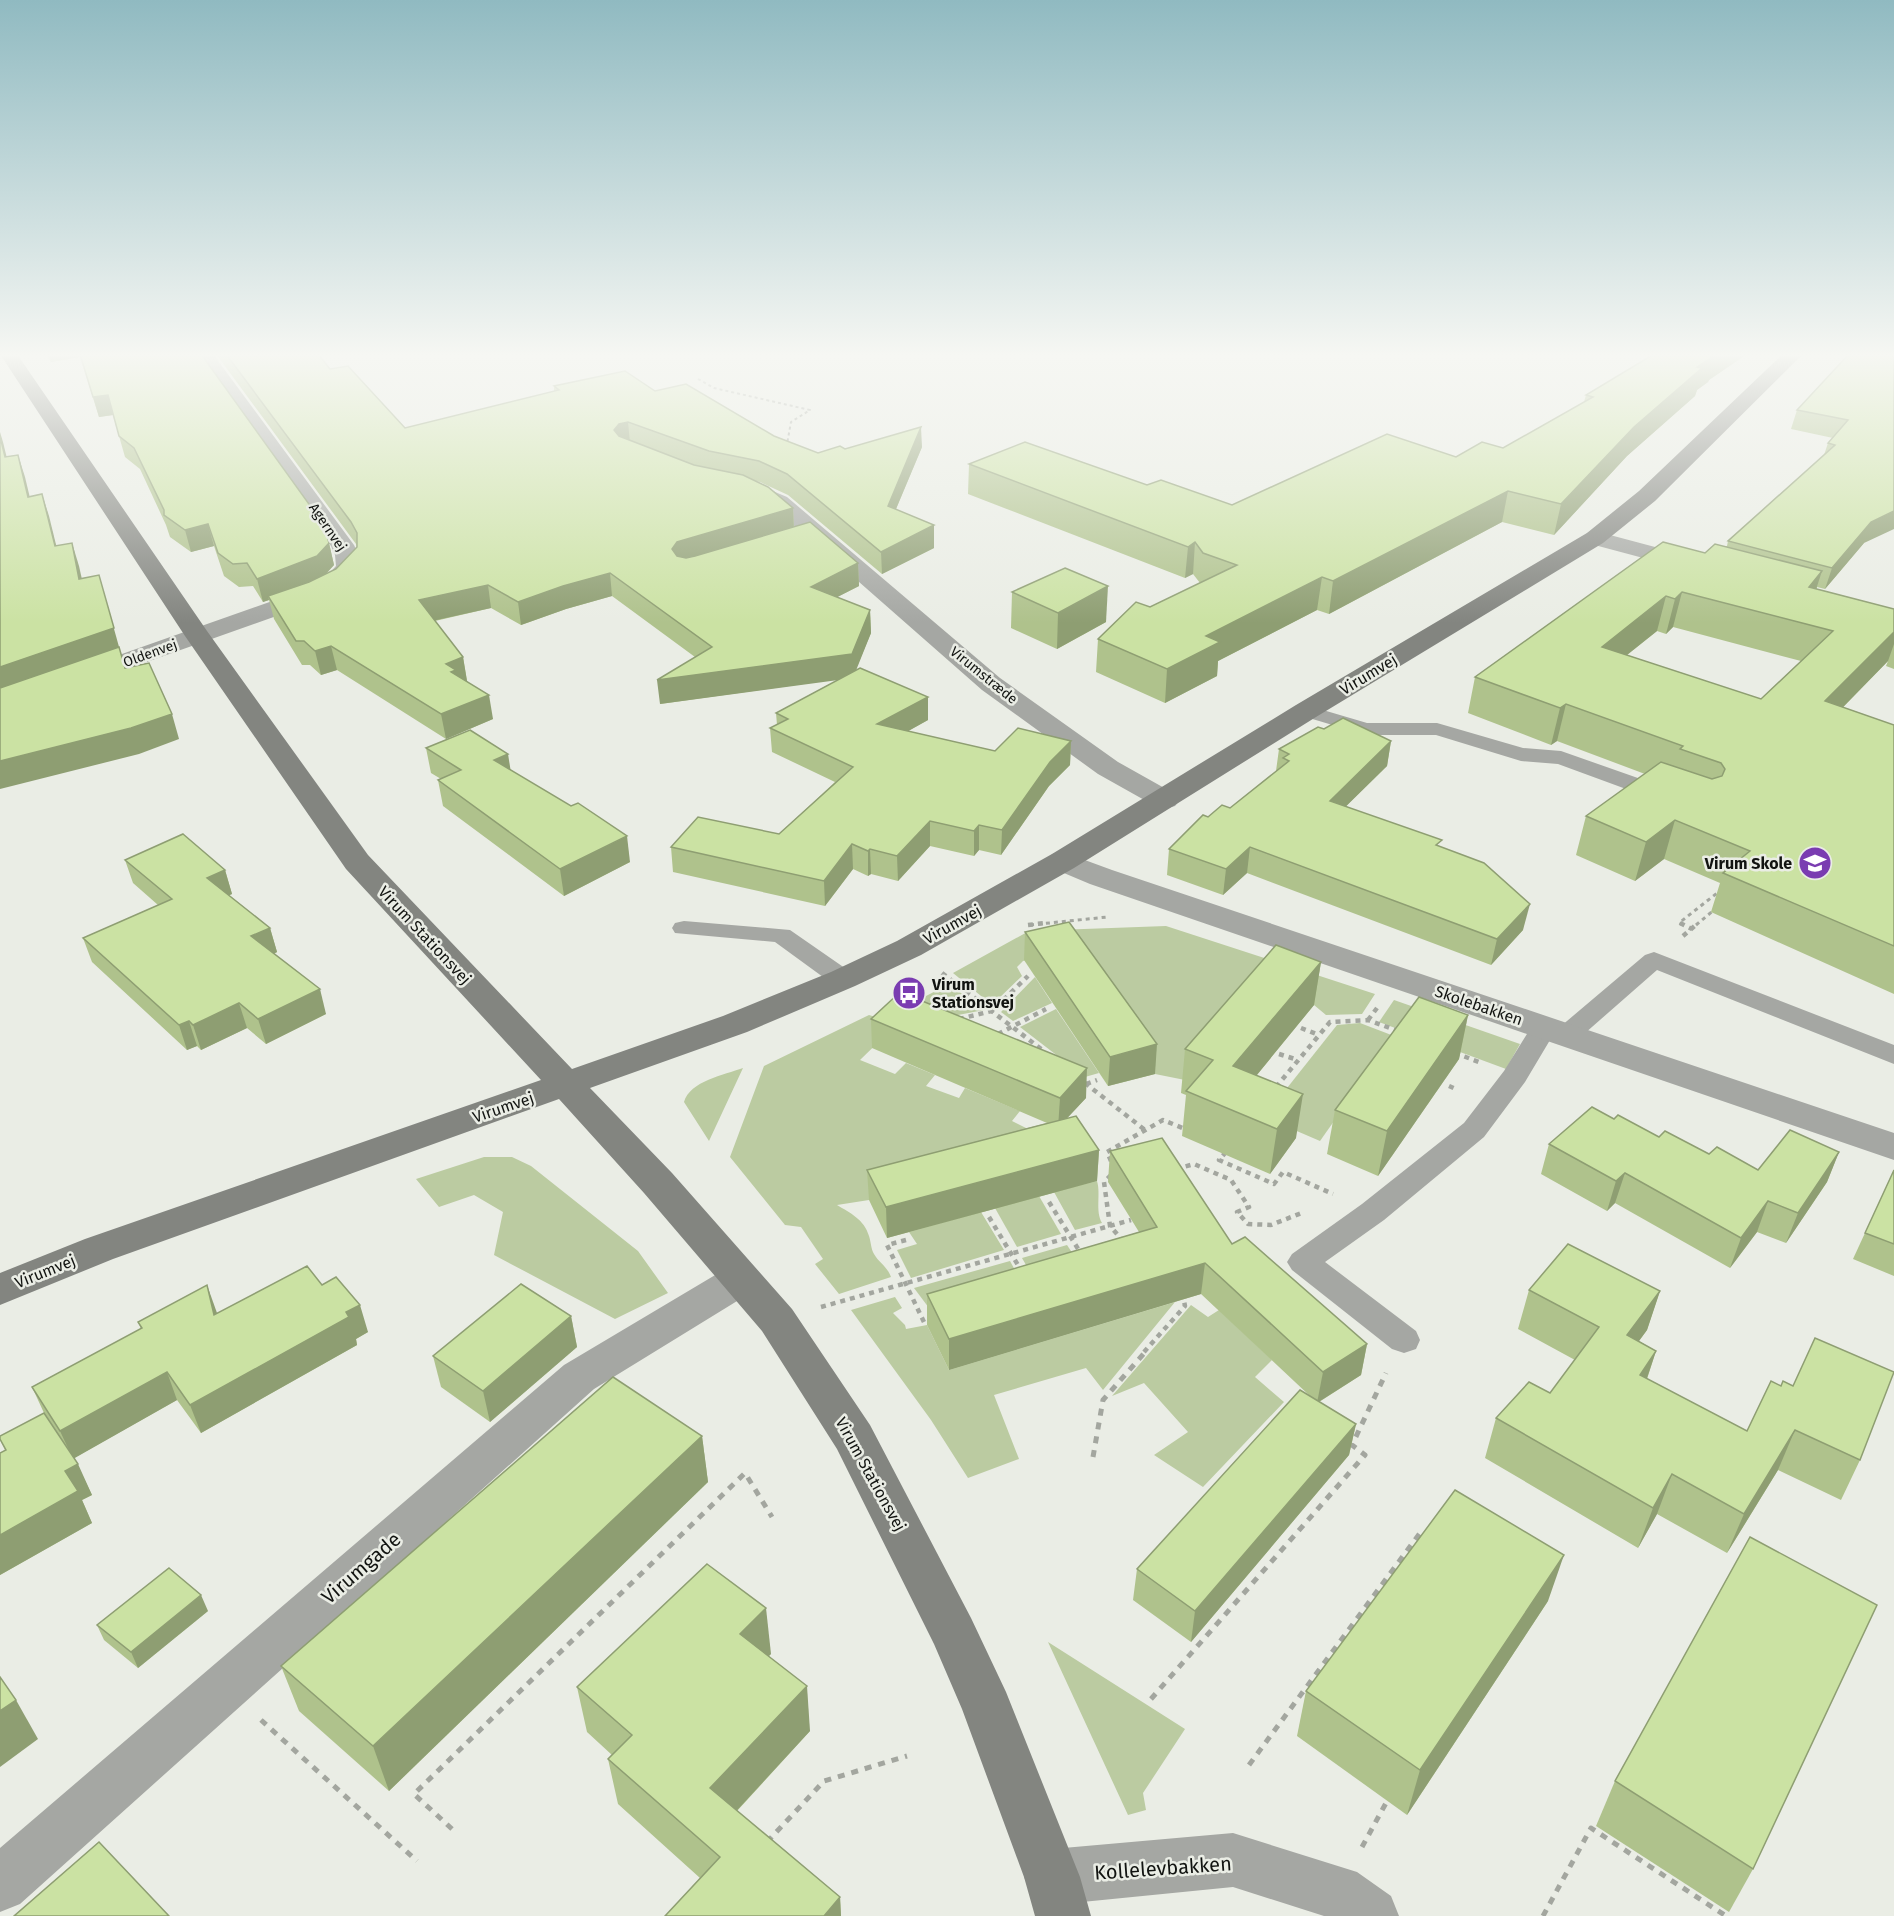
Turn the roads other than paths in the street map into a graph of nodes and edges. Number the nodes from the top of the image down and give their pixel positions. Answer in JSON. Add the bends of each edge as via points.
{"nodes":[{"id":1,"x":68,"y":443,"type":"edge"},
{"id":2,"x":268,"y":443,"type":"edge"},
{"id":3,"x":1701,"y":443,"type":"edge"},
{"id":4,"x":743,"y":487,"type":"edge"},
{"id":5,"x":1595,"y":538,"type":"junction"},
{"id":6,"x":1718,"y":571,"type":"edge"},
{"id":7,"x":198,"y":636,"type":"junction"},
{"id":8,"x":0,"y":706,"type":"edge"},
{"id":9,"x":1306,"y":711,"type":"junction"},
{"id":10,"x":1165,"y":800,"type":"junction"},
{"id":11,"x":1679,"y":801,"type":"edge"},
{"id":12,"x":1063,"y":861,"type":"junction"},
{"id":13,"x":684,"y":928,"type":"dead end"},
{"id":14,"x":843,"y":979,"type":"junction"},
{"id":15,"x":1555,"y":1031,"type":"junction"},
{"id":16,"x":1894,"y":1055,"type":"edge"},
{"id":17,"x":566,"y":1085,"type":"junction"},
{"id":18,"x":1894,"y":1147,"type":"edge"},
{"id":19,"x":741,"y":1279,"type":"junction"},
{"id":20,"x":0,"y":1290,"type":"edge"},
{"id":21,"x":1404,"y":1340,"type":"road end"},
{"id":22,"x":0,"y":1884,"type":"edge"},
{"id":23,"x":1058,"y":1896,"type":"edge"},
{"id":24,"x":1371,"y":1916,"type":"edge"}],
"edges":[{"from":1,"to":7,"type":"street","name":"Virum Stationsvej"},
{"from":2,"to":7,"type":"street","name":"Agernvej","via":[[342,545],[348,568],[331,585],[304,598]]},
{"from":3,"to":5,"type":"street","name":"Virumvej","via":[[1647,496]]},
{"from":4,"to":10,"type":"street","name":"Virumstræde","via":[[779,502],[806,536],[992,684],[1108,768]]},
{"from":5,"to":6,"type":"street"},
{"from":5,"to":9,"type":"street","name":"Virumvej"},
{"from":7,"to":8,"type":"street","name":"Oldenvej"},
{"from":7,"to":17,"type":"street","name":"Virum Stationsvej","via":[[357,862]]},
{"from":9,"to":10,"type":"street","name":"Virumvej"},
{"from":9,"to":11,"type":"lane","via":[[1366,729],[1437,729],[1521,754],[1561,758]]},
{"from":10,"to":12,"type":"street","name":"Virumvej"},
{"from":12,"to":14,"type":"street","name":"Virumvej","via":[[909,948]]},
{"from":12,"to":15,"type":"street","name":"Skolebakken"},
{"from":13,"to":14,"type":"lane","via":[[781,935]]},
{"from":14,"to":17,"type":"street","name":"Virumvej","via":[[735,1024]]},
{"from":15,"to":16,"type":"lane","via":[[1654,960]]},
{"from":15,"to":18,"type":"street","name":"Skolebakken"},
{"from":15,"to":21,"type":"lane","via":[[1474,1130],[1373,1212],[1303,1262]]},
{"from":17,"to":19,"type":"street","name":"Virum Stationsvej"},
{"from":17,"to":20,"type":"street","name":"Virumvej","via":[[110,1245]]},
{"from":19,"to":22,"type":"street","name":"Virumgade","via":[[579,1377]]},
{"from":19,"to":23,"type":"street","name":"Virum Stationsvej","via":[[777,1320],[854,1438],[988,1709]]},
{"from":23,"to":24,"type":"street","name":"Kollelevbakken","via":[[1233,1860],[1337,1892]]}]}
